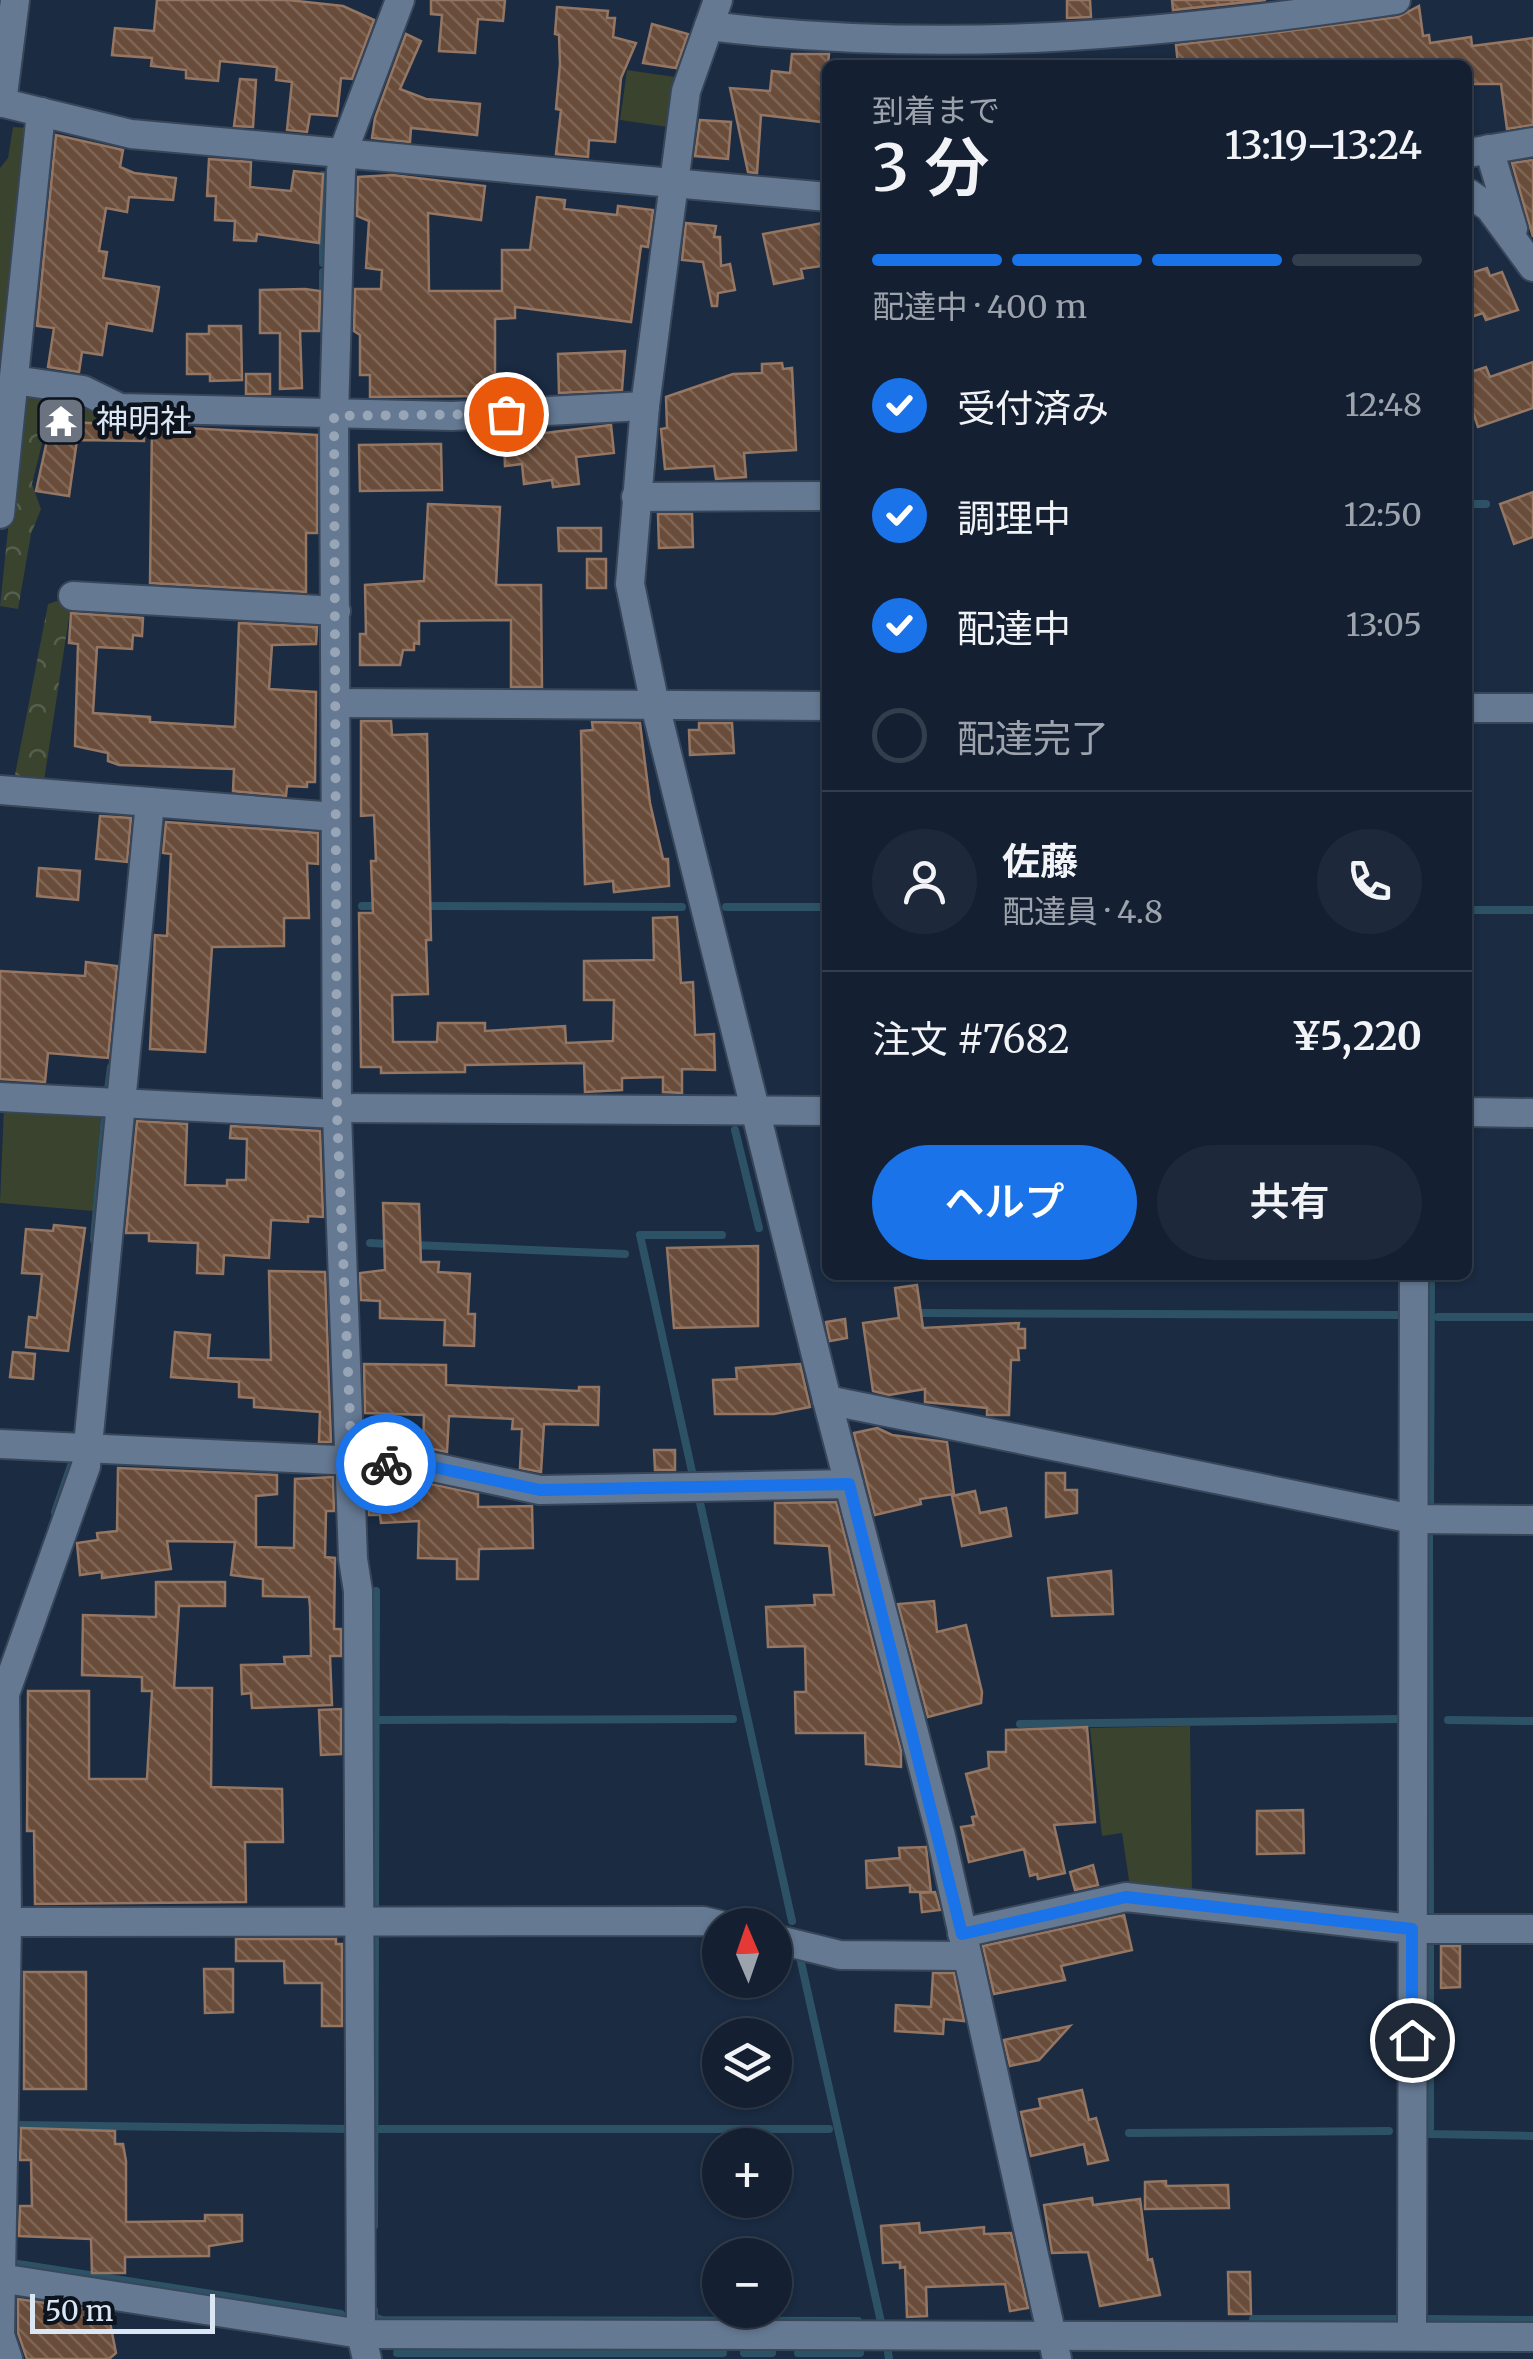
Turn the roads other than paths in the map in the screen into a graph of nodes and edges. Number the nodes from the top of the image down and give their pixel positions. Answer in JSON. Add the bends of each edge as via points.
{"nodes":[{"id":1,"x":15,"y":0,"type":"edge"},
{"id":2,"x":400,"y":0,"type":"edge"},
{"id":3,"x":1396,"y":0,"type":"edge"},
{"id":4,"x":713,"y":13,"type":"edge"},
{"id":5,"x":1,"y":102,"type":"edge"},
{"id":6,"x":42,"y":112,"type":"junction"},
{"id":7,"x":1533,"y":142,"type":"edge"},
{"id":8,"x":1478,"y":151,"type":"edge"},
{"id":9,"x":343,"y":152,"type":"junction"},
{"id":10,"x":674,"y":187,"type":"junction"},
{"id":11,"x":1472,"y":196,"type":"edge"},
{"id":12,"x":822,"y":197,"type":"edge"},
{"id":13,"x":1516,"y":238,"type":"junction"},
{"id":14,"x":1533,"y":267,"type":"edge"},
{"id":15,"x":14,"y":380,"type":"junction"},
{"id":16,"x":645,"y":406,"type":"junction"},
{"id":17,"x":334,"y":416,"type":"junction"},
{"id":18,"x":822,"y":496,"type":"edge"},
{"id":19,"x":636,"y":497,"type":"junction"},
{"id":20,"x":0,"y":514,"type":"edge"},
{"id":21,"x":72,"y":596,"type":"dead end"},
{"id":22,"x":336,"y":611,"type":"junction"},
{"id":23,"x":337,"y":703,"type":"junction"},
{"id":24,"x":655,"y":706,"type":"junction"},
{"id":25,"x":822,"y":706,"type":"edge"},
{"id":26,"x":1472,"y":708,"type":"edge"},
{"id":27,"x":1533,"y":708,"type":"edge"},
{"id":28,"x":0,"y":790,"type":"edge"},
{"id":29,"x":150,"y":802,"type":"junction"},
{"id":30,"x":335,"y":817,"type":"junction"},
{"id":31,"x":0,"y":1097,"type":"edge"},
{"id":32,"x":119,"y":1101,"type":"junction"},
{"id":33,"x":337,"y":1111,"type":"junction"},
{"id":34,"x":756,"y":1111,"type":"junction"},
{"id":35,"x":822,"y":1111,"type":"edge"},
{"id":36,"x":1472,"y":1112,"type":"edge"},
{"id":37,"x":1533,"y":1113,"type":"edge"},
{"id":38,"x":1414,"y":1280,"type":"edge"},
{"id":39,"x":826,"y":1400,"type":"junction"},
{"id":40,"x":0,"y":1444,"type":"edge"},
{"id":41,"x":88,"y":1449,"type":"junction"},
{"id":42,"x":352,"y":1464,"type":"junction"},
{"id":43,"x":849,"y":1484,"type":"junction"},
{"id":44,"x":1413,"y":1520,"type":"junction"},
{"id":45,"x":1533,"y":1520,"type":"edge"},
{"id":46,"x":702,"y":1921,"type":"edge"},
{"id":47,"x":4,"y":1922,"type":"edge"},
{"id":48,"x":359,"y":1922,"type":"junction"},
{"id":49,"x":1412,"y":1929,"type":"junction"},
{"id":50,"x":1533,"y":1929,"type":"edge"},
{"id":51,"x":792,"y":1943,"type":"edge"},
{"id":52,"x":965,"y":1945,"type":"junction"},
{"id":53,"x":0,"y":2278,"type":"edge"},
{"id":54,"x":1412,"y":2336,"type":"junction"},
{"id":55,"x":1533,"y":2336,"type":"edge"},
{"id":56,"x":363,"y":2347,"type":"edge"},
{"id":57,"x":1054,"y":2347,"type":"edge"},
{"id":58,"x":871,"y":2349,"type":"edge"},
{"id":59,"x":8,"y":2359,"type":"edge"}],
"edges":[{"from":1,"to":5,"type":"street"},
{"from":2,"to":9,"type":"street"},
{"from":3,"to":4,"type":"street","via":[[1086,39],[882,41]]},
{"from":4,"to":10,"type":"street","via":[[686,92]]},
{"from":5,"to":6,"type":"street"},
{"from":6,"to":9,"type":"street","via":[[130,134]]},
{"from":6,"to":15,"type":"street"},
{"from":7,"to":8,"type":"street"},
{"from":8,"to":13,"type":"street"},
{"from":9,"to":10,"type":"street"},
{"from":9,"to":17,"type":"street"},
{"from":10,"to":12,"type":"street"},
{"from":10,"to":16,"type":"street"},
{"from":11,"to":13,"type":"street"},
{"from":13,"to":14,"type":"street"},
{"from":15,"to":17,"type":"street","via":[[83,390],[120,408]]},
{"from":15,"to":20,"type":"street"},
{"from":16,"to":17,"type":"street"},
{"from":16,"to":19,"type":"street"},
{"from":17,"to":22,"type":"street"},
{"from":18,"to":19,"type":"street"},
{"from":19,"to":24,"type":"street","via":[[630,584]]},
{"from":21,"to":22,"type":"street"},
{"from":22,"to":23,"type":"street"},
{"from":23,"to":24,"type":"street"},
{"from":23,"to":30,"type":"street"},
{"from":24,"to":25,"type":"street"},
{"from":24,"to":34,"type":"street"},
{"from":26,"to":27,"type":"street"},
{"from":28,"to":29,"type":"street"},
{"from":29,"to":30,"type":"street"},
{"from":29,"to":32,"type":"street"},
{"from":30,"to":33,"type":"street"},
{"from":31,"to":32,"type":"street"},
{"from":32,"to":33,"type":"street"},
{"from":32,"to":41,"type":"street"},
{"from":33,"to":34,"type":"street"},
{"from":33,"to":42,"type":"street"},
{"from":34,"to":35,"type":"street"},
{"from":34,"to":39,"type":"street"},
{"from":36,"to":37,"type":"street"},
{"from":38,"to":44,"type":"street"},
{"from":39,"to":43,"type":"street"},
{"from":39,"to":44,"type":"street"},
{"from":40,"to":41,"type":"street"},
{"from":41,"to":42,"type":"street"},
{"from":41,"to":47,"type":"street","via":[[4,1694]]},
{"from":42,"to":43,"type":"street","via":[[419,1464],[540,1490]]},
{"from":42,"to":48,"type":"street"},
{"from":43,"to":52,"type":"street"},
{"from":44,"to":45,"type":"street"},
{"from":44,"to":49,"type":"street"},
{"from":46,"to":48,"type":"street"},
{"from":47,"to":48,"type":"street"},
{"from":47,"to":53,"type":"street"},
{"from":48,"to":56,"type":"street"},
{"from":49,"to":50,"type":"street"},
{"from":49,"to":52,"type":"street","via":[[1126,1897]]},
{"from":49,"to":54,"type":"street"},
{"from":51,"to":52,"type":"street","via":[[840,1954]]},
{"from":52,"to":57,"type":"street"},
{"from":53,"to":56,"type":"street"},
{"from":53,"to":59,"type":"street","via":[[0,2335]]},
{"from":54,"to":55,"type":"street"},
{"from":54,"to":57,"type":"street"},
{"from":56,"to":58,"type":"street"},
{"from":57,"to":58,"type":"street"}]}
